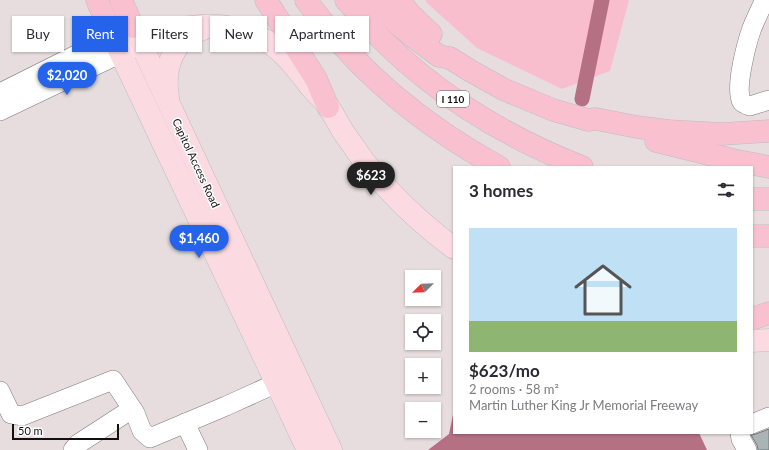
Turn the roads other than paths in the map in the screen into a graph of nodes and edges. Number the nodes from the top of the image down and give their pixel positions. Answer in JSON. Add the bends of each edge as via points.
{"nodes":[{"id":1,"x":97,"y":0,"type":"edge"},
{"id":2,"x":120,"y":0,"type":"edge"},
{"id":3,"x":266,"y":0,"type":"edge"},
{"id":4,"x":306,"y":0,"type":"edge"},
{"id":5,"x":346,"y":0,"type":"edge"},
{"id":6,"x":372,"y":0,"type":"edge"},
{"id":7,"x":398,"y":0,"type":"edge"},
{"id":8,"x":765,"y":0,"type":"edge"},
{"id":9,"x":104,"y":16,"type":"edge"},
{"id":10,"x":210,"y":26,"type":"joint"},
{"id":11,"x":202,"y":27,"type":"edge"},
{"id":12,"x":136,"y":34,"type":"edge"},
{"id":13,"x":267,"y":41,"type":"edge"},
{"id":14,"x":100,"y":52,"type":"edge"},
{"id":15,"x":105,"y":52,"type":"edge"},
{"id":16,"x":121,"y":52,"type":"edge"},
{"id":17,"x":145,"y":52,"type":"edge"},
{"id":18,"x":450,"y":58,"type":"junction"},
{"id":19,"x":0,"y":93,"type":"edge"},
{"id":20,"x":769,"y":100,"type":"edge"},
{"id":21,"x":170,"y":106,"type":"junction"},
{"id":22,"x":328,"y":107,"type":"junction"},
{"id":23,"x":0,"y":111,"type":"edge"},
{"id":24,"x":588,"y":120,"type":"junction"},
{"id":25,"x":769,"y":131,"type":"edge"},
{"id":26,"x":497,"y":166,"type":"edge"},
{"id":27,"x":580,"y":166,"type":"edge"},
{"id":28,"x":769,"y":167,"type":"edge"},
{"id":29,"x":753,"y":199,"type":"edge"},
{"id":30,"x":769,"y":199,"type":"edge"},
{"id":31,"x":753,"y":236,"type":"edge"},
{"id":32,"x":769,"y":236,"type":"edge"},
{"id":33,"x":453,"y":247,"type":"edge"},
{"id":34,"x":769,"y":313,"type":"edge"},
{"id":35,"x":753,"y":319,"type":"edge"},
{"id":36,"x":769,"y":340,"type":"edge"},
{"id":37,"x":753,"y":341,"type":"edge"},
{"id":38,"x":286,"y":379,"type":"junction"},
{"id":39,"x":0,"y":391,"type":"edge"},
{"id":40,"x":132,"y":409,"type":"junction"},
{"id":41,"x":769,"y":417,"type":"edge"},
{"id":42,"x":185,"y":423,"type":"junction"},
{"id":43,"x":753,"y":424,"type":"edge"},
{"id":44,"x":740,"y":434,"type":"edge"},
{"id":45,"x":151,"y":444,"type":"edge"},
{"id":46,"x":73,"y":450,"type":"edge"},
{"id":47,"x":198,"y":450,"type":"edge"},
{"id":48,"x":308,"y":450,"type":"edge"},
{"id":49,"x":331,"y":450,"type":"edge"},
{"id":50,"x":747,"y":450,"type":"edge"}],
"edges":[{"from":1,"to":9,"type":"highway"},
{"from":2,"to":12,"type":"highway"},
{"from":3,"to":22,"type":"highway","via":[[316,79]]},
{"from":4,"to":26,"type":"highway","via":[[343,45],[382,84],[438,129]]},
{"from":5,"to":27,"type":"highway","number":"I 110","via":[[387,46],[444,94],[499,128]]},
{"from":6,"to":18,"type":"highway","via":[[416,39],[440,56]]},
{"from":7,"to":18,"type":"highway","via":[[422,27],[446,48]]},
{"from":8,"to":20,"type":"street","via":[[751,30],[739,88],[742,102],[745,104],[750,106]]},
{"from":10,"to":11,"type":"main road"},
{"from":10,"to":21,"type":"main road","via":[[187,37],[171,58],[166,77]]},
{"from":13,"to":22,"type":"main road","via":[[293,64]]},
{"from":14,"to":19,"type":"street"},
{"from":15,"to":23,"type":"street"},
{"from":16,"to":38,"type":"main road","name":"Capitol Access Road"},
{"from":17,"to":21,"type":"main road","name":"Capitol Access Road"},
{"from":18,"to":24,"type":"highway","via":[[517,95],[553,110]]},
{"from":21,"to":38,"type":"main road","name":"Capitol Access Road"},
{"from":22,"to":33,"type":"main road","via":[[383,184],[425,226]]},
{"from":24,"to":25,"type":"highway","via":[[702,134]]},
{"from":24,"to":28,"type":"highway","via":[[594,126]]},
{"from":29,"to":30,"type":"highway"},
{"from":31,"to":32,"type":"highway"},
{"from":34,"to":35,"type":"highway"},
{"from":36,"to":37,"type":"main road"},
{"from":38,"to":42,"type":"street"},
{"from":38,"to":48,"type":"main road","name":"Capitol Access Road"},
{"from":38,"to":49,"type":"main road","name":"Capitol Access Road"},
{"from":39,"to":40,"type":"street","via":[[11,414],[22,416],[113,380]]},
{"from":40,"to":45,"type":"street"},
{"from":40,"to":46,"type":"street","via":[[78,444]]},
{"from":41,"to":43,"type":"street"},
{"from":42,"to":45,"type":"street"},
{"from":42,"to":47,"type":"street"},
{"from":44,"to":50,"type":"street"}]}
